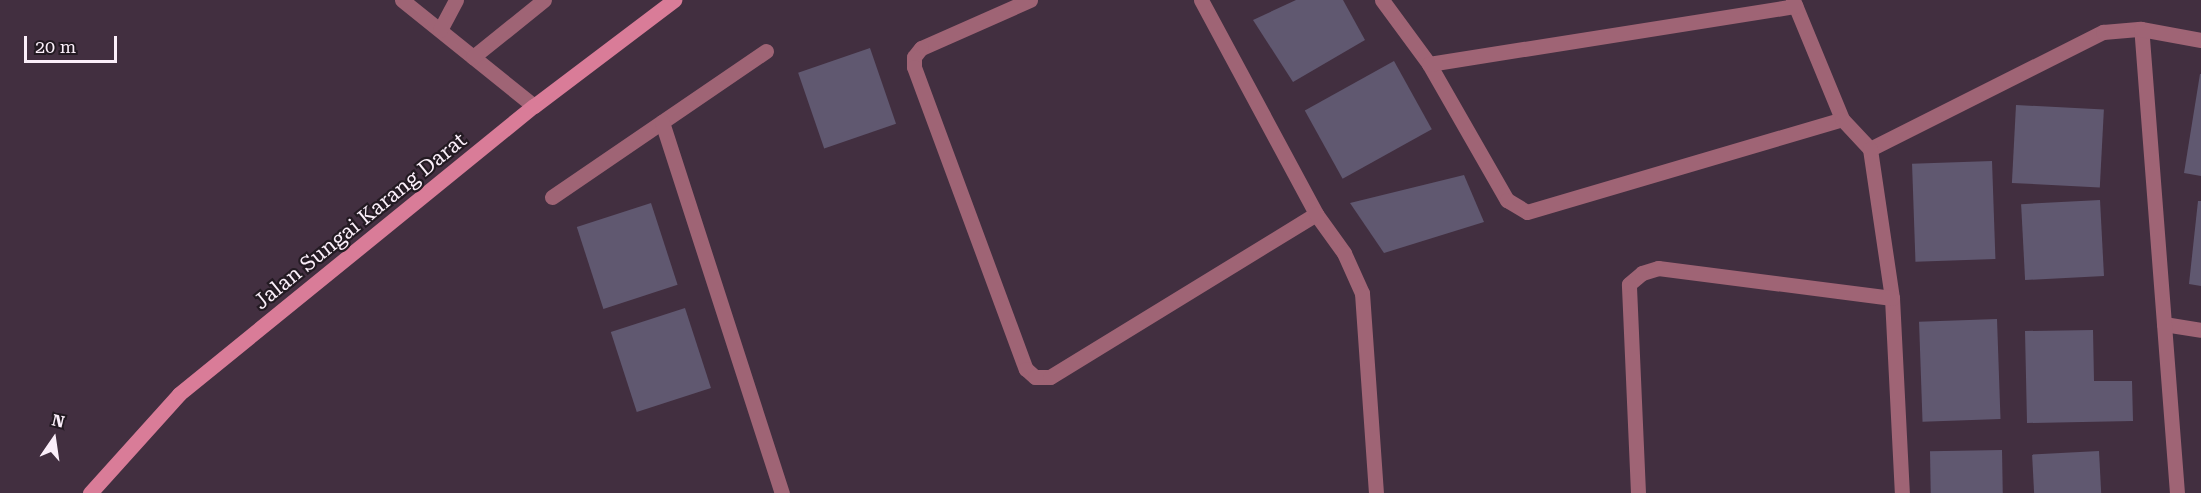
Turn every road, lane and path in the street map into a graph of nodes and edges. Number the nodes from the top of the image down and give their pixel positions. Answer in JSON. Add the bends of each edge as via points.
{"nodes":[{"id":1,"x":402,"y":0,"type":"edge"},
{"id":2,"x":456,"y":0,"type":"edge"},
{"id":3,"x":544,"y":0,"type":"edge"},
{"id":4,"x":674,"y":0,"type":"edge"},
{"id":5,"x":1030,"y":0,"type":"edge"},
{"id":6,"x":1201,"y":0,"type":"edge"},
{"id":7,"x":1382,"y":0,"type":"edge"},
{"id":8,"x":1794,"y":3,"type":"edge"},
{"id":9,"x":2141,"y":29,"type":"junction"},
{"id":10,"x":440,"y":30,"type":"junction"},
{"id":11,"x":2201,"y":40,"type":"edge"},
{"id":12,"x":766,"y":51,"type":"dead end"},
{"id":13,"x":473,"y":57,"type":"junction"},
{"id":14,"x":1430,"y":64,"type":"junction"},
{"id":15,"x":534,"y":106,"type":"junction"},
{"id":16,"x":1842,"y":119,"type":"junction"},
{"id":17,"x":662,"y":122,"type":"junction"},
{"id":18,"x":1870,"y":149,"type":"junction"},
{"id":19,"x":552,"y":197,"type":"dead end"},
{"id":20,"x":1316,"y":214,"type":"junction"},
{"id":21,"x":1892,"y":298,"type":"junction"},
{"id":22,"x":2164,"y":324,"type":"junction"},
{"id":23,"x":2201,"y":330,"type":"edge"},
{"id":24,"x":90,"y":493,"type":"edge"},
{"id":25,"x":782,"y":493,"type":"edge"},
{"id":26,"x":1376,"y":493,"type":"edge"},
{"id":27,"x":1638,"y":493,"type":"edge"},
{"id":28,"x":1902,"y":493,"type":"edge"},
{"id":29,"x":2177,"y":493,"type":"edge"}],
"edges":[{"from":1,"to":10,"type":"street"},
{"from":2,"to":10,"type":"street"},
{"from":3,"to":13,"type":"street"},
{"from":4,"to":15,"type":"street","name":"Jalan Sungai Karang Darat"},
{"from":5,"to":20,"type":"street","via":[[921,48],[914,68],[1026,369],[1035,377],[1050,377]]},
{"from":6,"to":20,"type":"street"},
{"from":7,"to":14,"type":"street"},
{"from":8,"to":14,"type":"street"},
{"from":8,"to":16,"type":"street"},
{"from":9,"to":11,"type":"street"},
{"from":9,"to":18,"type":"street","via":[[2103,32]]},
{"from":9,"to":22,"type":"street"},
{"from":10,"to":13,"type":"street"},
{"from":12,"to":17,"type":"street"},
{"from":13,"to":15,"type":"street"},
{"from":14,"to":16,"type":"street","via":[[1507,200],[1527,212]]},
{"from":15,"to":24,"type":"street","name":"Jalan Sungai Karang Darat","via":[[179,394]]},
{"from":16,"to":18,"type":"street"},
{"from":17,"to":19,"type":"street"},
{"from":17,"to":25,"type":"street"},
{"from":18,"to":21,"type":"street"},
{"from":20,"to":26,"type":"street","via":[[1344,253],[1362,293]]},
{"from":21,"to":27,"type":"street","via":[[1658,268],[1642,273],[1629,284]]},
{"from":21,"to":28,"type":"street"},
{"from":22,"to":23,"type":"street"},
{"from":22,"to":29,"type":"street"}]}
